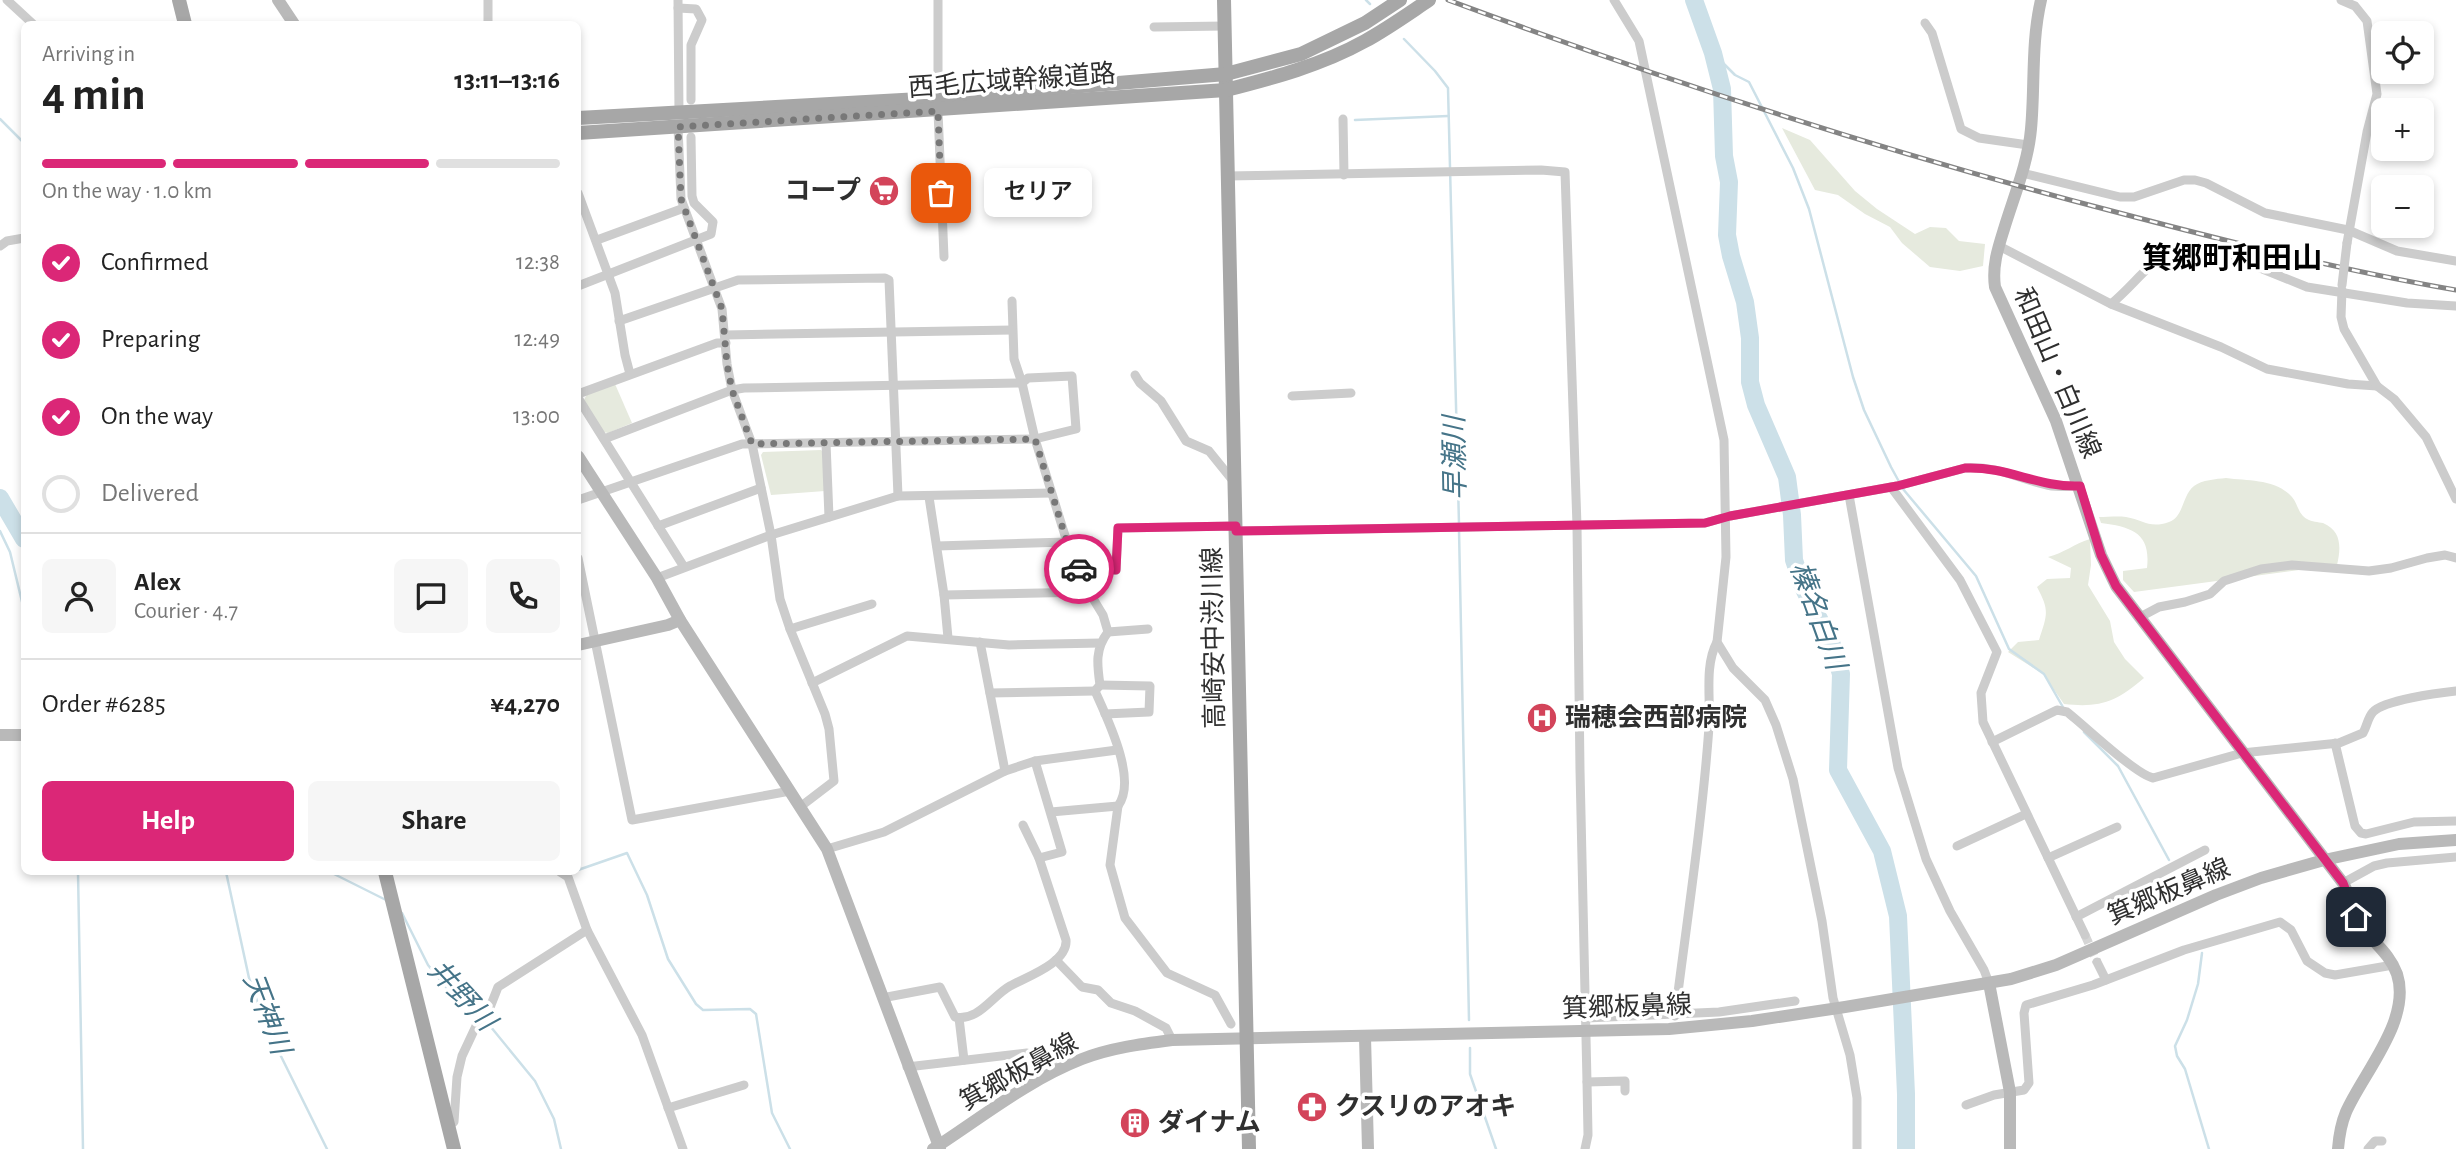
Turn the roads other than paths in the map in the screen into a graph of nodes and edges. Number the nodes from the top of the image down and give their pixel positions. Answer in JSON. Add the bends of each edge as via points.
{"nodes":[{"id":1,"x":7,"y":0,"type":"edge"},
{"id":2,"x":179,"y":0,"type":"edge"},
{"id":3,"x":278,"y":0,"type":"edge"},
{"id":4,"x":488,"y":0,"type":"edge"},
{"id":5,"x":938,"y":0,"type":"edge"},
{"id":6,"x":1224,"y":0,"type":"edge"},
{"id":7,"x":1429,"y":0,"type":"edge"},
{"id":8,"x":1614,"y":0,"type":"edge"},
{"id":9,"x":2042,"y":0,"type":"edge"},
{"id":10,"x":2341,"y":0,"type":"edge"},
{"id":11,"x":1392,"y":2,"type":"edge"},
{"id":12,"x":678,"y":4,"type":"edge"},
{"id":13,"x":30,"y":21,"type":"edge"},
{"id":14,"x":184,"y":21,"type":"edge"},
{"id":15,"x":292,"y":21,"type":"edge"},
{"id":16,"x":488,"y":21,"type":"edge"},
{"id":17,"x":1925,"y":23,"type":"dead end"},
{"id":18,"x":1225,"y":26,"type":"junction"},
{"id":19,"x":1154,"y":27,"type":"dead end"},
{"id":20,"x":1226,"y":74,"type":"junction"},
{"id":21,"x":1226,"y":90,"type":"junction"},
{"id":22,"x":691,"y":100,"type":"dead end"},
{"id":23,"x":938,"y":104,"type":"junction"},
{"id":24,"x":581,"y":118,"type":"edge"},
{"id":25,"x":1343,"y":119,"type":"dead end"},
{"id":26,"x":678,"y":120,"type":"junction"},
{"id":27,"x":581,"y":133,"type":"edge"},
{"id":28,"x":691,"y":136,"type":"dead end"},
{"id":29,"x":2028,"y":145,"type":"junction"},
{"id":30,"x":2022,"y":173,"type":"junction"},
{"id":31,"x":1344,"y":175,"type":"junction"},
{"id":32,"x":1227,"y":176,"type":"junction"},
{"id":33,"x":581,"y":200,"type":"edge"},
{"id":34,"x":684,"y":208,"type":"junction"},
{"id":35,"x":2348,"y":230,"type":"junction"},
{"id":36,"x":21,"y":239,"type":"edge"},
{"id":37,"x":597,"y":240,"type":"junction"},
{"id":38,"x":695,"y":242,"type":"junction"},
{"id":39,"x":0,"y":246,"type":"edge"},
{"id":40,"x":1999,"y":246,"type":"junction"},
{"id":41,"x":944,"y":257,"type":"dead end"},
{"id":42,"x":2456,"y":261,"type":"edge"},
{"id":43,"x":608,"y":273,"type":"junction"},
{"id":44,"x":581,"y":285,"type":"edge"},
{"id":45,"x":716,"y":287,"type":"junction"},
{"id":46,"x":2342,"y":289,"type":"junction"},
{"id":47,"x":1012,"y":301,"type":"dead end"},
{"id":48,"x":2111,"y":304,"type":"junction"},
{"id":49,"x":2456,"y":306,"type":"edge"},
{"id":50,"x":619,"y":321,"type":"junction"},
{"id":51,"x":1012,"y":330,"type":"junction"},
{"id":52,"x":892,"y":331,"type":"junction"},
{"id":53,"x":726,"y":339,"type":"junction"},
{"id":54,"x":630,"y":374,"type":"junction"},
{"id":55,"x":1135,"y":375,"type":"dead end"},
{"id":56,"x":1022,"y":383,"type":"junction"},
{"id":57,"x":895,"y":385,"type":"junction"},
{"id":58,"x":2377,"y":386,"type":"junction"},
{"id":59,"x":732,"y":390,"type":"junction"},
{"id":60,"x":1351,"y":393,"type":"dead end"},
{"id":61,"x":581,"y":395,"type":"edge"},
{"id":62,"x":1292,"y":396,"type":"dead end"},
{"id":63,"x":581,"y":401,"type":"edge"},
{"id":64,"x":604,"y":439,"type":"junction"},
{"id":65,"x":1035,"y":439,"type":"junction"},
{"id":66,"x":895,"y":442,"type":"junction"},
{"id":67,"x":826,"y":443,"type":"junction"},
{"id":68,"x":752,"y":444,"type":"junction"},
{"id":69,"x":581,"y":461,"type":"edge"},
{"id":70,"x":633,"y":483,"type":"junction"},
{"id":71,"x":1235,"y":484,"type":"junction"},
{"id":72,"x":1898,"y":485,"type":"junction"},
{"id":73,"x":2080,"y":486,"type":"junction"},
{"id":74,"x":761,"y":488,"type":"junction"},
{"id":75,"x":1051,"y":493,"type":"junction"},
{"id":76,"x":600,"y":494,"type":"junction"},
{"id":77,"x":898,"y":496,"type":"junction"},
{"id":78,"x":1845,"y":496,"type":"junction"},
{"id":79,"x":929,"y":497,"type":"junction"},
{"id":80,"x":581,"y":499,"type":"edge"},
{"id":81,"x":2456,"y":499,"type":"edge"},
{"id":82,"x":829,"y":517,"type":"junction"},
{"id":83,"x":1727,"y":517,"type":"junction"},
{"id":84,"x":658,"y":526,"type":"junction"},
{"id":85,"x":1577,"y":526,"type":"junction"},
{"id":86,"x":1236,"y":528,"type":"junction"},
{"id":87,"x":771,"y":535,"type":"junction"},
{"id":88,"x":1067,"y":542,"type":"junction"},
{"id":89,"x":937,"y":546,"type":"junction"},
{"id":90,"x":2456,"y":558,"type":"edge"},
{"id":91,"x":684,"y":567,"type":"junction"},
{"id":92,"x":1080,"y":570,"type":"junction"},
{"id":93,"x":581,"y":571,"type":"edge"},
{"id":94,"x":657,"y":578,"type":"junction"},
{"id":95,"x":1089,"y":592,"type":"junction"},
{"id":96,"x":944,"y":595,"type":"junction"},
{"id":97,"x":872,"y":604,"type":"dead end"},
{"id":98,"x":2142,"y":616,"type":"junction"},
{"id":99,"x":680,"y":620,"type":"junction"},
{"id":100,"x":790,"y":629,"type":"junction"},
{"id":101,"x":1149,"y":629,"type":"dead end"},
{"id":102,"x":1108,"y":632,"type":"junction"},
{"id":103,"x":948,"y":638,"type":"junction"},
{"id":104,"x":597,"y":641,"type":"junction"},
{"id":105,"x":980,"y":642,"type":"junction"},
{"id":106,"x":1717,"y":642,"type":"junction"},
{"id":107,"x":1100,"y":643,"type":"junction"},
{"id":108,"x":581,"y":645,"type":"edge"},
{"id":109,"x":812,"y":683,"type":"junction"},
{"id":110,"x":1097,"y":688,"type":"junction"},
{"id":111,"x":2456,"y":691,"type":"edge"},
{"id":112,"x":990,"y":693,"type":"junction"},
{"id":113,"x":1105,"y":714,"type":"junction"},
{"id":114,"x":0,"y":735,"type":"edge"},
{"id":115,"x":21,"y":735,"type":"edge"},
{"id":116,"x":1992,"y":741,"type":"junction"},
{"id":117,"x":2335,"y":743,"type":"junction"},
{"id":118,"x":1117,"y":750,"type":"junction"},
{"id":119,"x":2242,"y":753,"type":"junction"},
{"id":120,"x":1035,"y":761,"type":"junction"},
{"id":121,"x":1005,"y":771,"type":"junction"},
{"id":122,"x":790,"y":791,"type":"junction"},
{"id":123,"x":1118,"y":806,"type":"junction"},
{"id":124,"x":800,"y":807,"type":"junction"},
{"id":125,"x":1051,"y":812,"type":"junction"},
{"id":126,"x":2026,"y":814,"type":"junction"},
{"id":127,"x":2456,"y":821,"type":"edge"},
{"id":128,"x":1023,"y":825,"type":"dead end"},
{"id":129,"x":2117,"y":827,"type":"dead end"},
{"id":130,"x":2456,"y":840,"type":"edge"},
{"id":131,"x":1957,"y":846,"type":"dead end"},
{"id":132,"x":827,"y":849,"type":"junction"},
{"id":133,"x":2205,"y":849,"type":"dead end"},
{"id":134,"x":2456,"y":857,"type":"edge"},
{"id":135,"x":1039,"y":858,"type":"junction"},
{"id":136,"x":2048,"y":858,"type":"junction"},
{"id":137,"x":2324,"y":860,"type":"junction"},
{"id":138,"x":386,"y":875,"type":"edge"},
{"id":139,"x":565,"y":875,"type":"edge"},
{"id":140,"x":2343,"y":883,"type":"junction"},
{"id":141,"x":2076,"y":917,"type":"junction"},
{"id":142,"x":587,"y":930,"type":"junction"},
{"id":143,"x":2085,"y":935,"type":"tunnel mouth"},
{"id":144,"x":1056,"y":960,"type":"junction"},
{"id":145,"x":2097,"y":962,"type":"tunnel mouth"},
{"id":146,"x":2393,"y":965,"type":"junction"},
{"id":147,"x":2106,"y":980,"type":"junction"},
{"id":148,"x":1989,"y":983,"type":"junction"},
{"id":149,"x":882,"y":998,"type":"junction"},
{"id":150,"x":1795,"y":1000,"type":"dead end"},
{"id":151,"x":1840,"y":1008,"type":"junction"},
{"id":152,"x":1675,"y":1016,"type":"junction"},
{"id":153,"x":959,"y":1018,"type":"junction"},
{"id":154,"x":1231,"y":1024,"type":"dead end"},
{"id":155,"x":1587,"y":1025,"type":"junction"},
{"id":156,"x":1365,"y":1037,"type":"junction"},
{"id":157,"x":1172,"y":1040,"type":"junction"},
{"id":158,"x":1248,"y":1040,"type":"junction"},
{"id":159,"x":964,"y":1060,"type":"junction"},
{"id":160,"x":907,"y":1066,"type":"junction"},
{"id":161,"x":1059,"y":1070,"type":"junction"},
{"id":162,"x":1587,"y":1082,"type":"junction"},
{"id":163,"x":744,"y":1085,"type":"dead end"},
{"id":164,"x":1625,"y":1091,"type":"dead end"},
{"id":165,"x":2010,"y":1092,"type":"junction"},
{"id":166,"x":1966,"y":1105,"type":"dead end"},
{"id":167,"x":668,"y":1108,"type":"junction"},
{"id":168,"x":447,"y":1126,"type":"junction"},
{"id":169,"x":2382,"y":1141,"type":"dead end"},
{"id":170,"x":1588,"y":1147,"type":"edge"},
{"id":171,"x":937,"y":1148,"type":"edge"},
{"id":172,"x":454,"y":1149,"type":"edge"},
{"id":173,"x":683,"y":1149,"type":"edge"},
{"id":174,"x":1250,"y":1149,"type":"edge"},
{"id":175,"x":1368,"y":1149,"type":"edge"},
{"id":176,"x":1857,"y":1149,"type":"edge"},
{"id":177,"x":2010,"y":1149,"type":"edge"},
{"id":178,"x":2338,"y":1149,"type":"edge"},
{"id":179,"x":2368,"y":1149,"type":"edge"}],
"edges":[{"from":1,"to":13,"type":"street"},
{"from":2,"to":14,"type":"main road"},
{"from":3,"to":15,"type":"street"},
{"from":4,"to":16,"type":"street"},
{"from":5,"to":23,"type":"street"},
{"from":6,"to":18,"type":"main road","name":"高崎安中渋川線"},
{"from":7,"to":21,"type":"main road","name":"西毛広域幹線道路","via":[[1365,41],[1323,61]]},
{"from":8,"to":83,"type":"street","via":[[1639,41],[1649,81],[1721,421]]},
{"from":9,"to":29,"type":"street","name":"和田山・白川線","via":[[2033,54]]},
{"from":10,"to":35,"type":"street","via":[[2355,6],[2367,21],[2377,94]]},
{"from":11,"to":20,"type":"main road","name":"西毛広域幹線道路","via":[[1339,37],[1301,54]]},
{"from":12,"to":22,"type":"street","via":[[696,9],[702,20],[691,45]]},
{"from":12,"to":26,"type":"street"},
{"from":17,"to":29,"type":"street","via":[[1961,129],[1979,138]]},
{"from":18,"to":19,"type":"street"},
{"from":18,"to":20,"type":"main road","name":"高崎安中渋川線"},
{"from":20,"to":21,"type":"main road","name":"高崎安中渋川線"},
{"from":20,"to":23,"type":"main road","name":"西毛広域幹線道路"},
{"from":21,"to":23,"type":"main road","name":"西毛広域幹線道路"},
{"from":21,"to":32,"type":"main road","name":"高崎安中渋川線"},
{"from":23,"to":26,"type":"main road","name":"西毛広域幹線道路"},
{"from":23,"to":41,"type":"street"},
{"from":24,"to":26,"type":"main road","name":"西毛広域幹線道路"},
{"from":25,"to":31,"type":"street"},
{"from":26,"to":27,"type":"main road","name":"西毛広域幹線道路"},
{"from":26,"to":34,"type":"street","via":[[679,188]]},
{"from":28,"to":38,"type":"street","via":[[692,196],[714,226],[711,234]]},
{"from":29,"to":30,"type":"street","name":"和田山・白川線"},
{"from":30,"to":35,"type":"street","via":[[2120,197],[2195,180],[2273,215]]},
{"from":30,"to":40,"type":"street","name":"和田山・白川線"},
{"from":31,"to":32,"type":"street"},
{"from":31,"to":85,"type":"street","via":[[1565,172]]},
{"from":32,"to":71,"type":"main road","name":"高崎安中渋川線"},
{"from":33,"to":37,"type":"street"},
{"from":34,"to":37,"type":"street"},
{"from":34,"to":38,"type":"street"},
{"from":35,"to":42,"type":"street","via":[[2397,251]]},
{"from":35,"to":46,"type":"street","bridge":true},
{"from":36,"to":39,"type":"street"},
{"from":37,"to":43,"type":"street"},
{"from":38,"to":43,"type":"street"},
{"from":38,"to":45,"type":"street"},
{"from":40,"to":48,"type":"street"},
{"from":40,"to":73,"type":"street","name":"和田山・白川線","via":[[1995,287]]},
{"from":43,"to":44,"type":"street"},
{"from":43,"to":50,"type":"street"},
{"from":45,"to":50,"type":"street"},
{"from":45,"to":52,"type":"street","via":[[748,279],[886,278],[891,285]]},
{"from":45,"to":53,"type":"street"},
{"from":46,"to":48,"type":"street","via":[[2307,286],[2197,246],[2162,255]]},
{"from":46,"to":49,"type":"street","via":[[2407,303]]},
{"from":46,"to":58,"type":"street","via":[[2344,329]]},
{"from":47,"to":51,"type":"street"},
{"from":48,"to":58,"type":"street","via":[[2267,369]]},
{"from":50,"to":54,"type":"street"},
{"from":51,"to":52,"type":"street"},
{"from":51,"to":56,"type":"street"},
{"from":52,"to":53,"type":"street"},
{"from":52,"to":57,"type":"street"},
{"from":53,"to":54,"type":"street"},
{"from":53,"to":59,"type":"street"},
{"from":54,"to":61,"type":"street"},
{"from":55,"to":71,"type":"street","via":[[1161,401],[1186,441],[1209,451]]},
{"from":56,"to":57,"type":"street"},
{"from":56,"to":65,"type":"street"},
{"from":56,"to":65,"type":"street","via":[[1028,378],[1072,376],[1076,429]]},
{"from":57,"to":59,"type":"street"},
{"from":57,"to":66,"type":"street"},
{"from":58,"to":81,"type":"street","via":[[2426,438]]},
{"from":59,"to":64,"type":"street"},
{"from":59,"to":68,"type":"street"},
{"from":60,"to":62,"type":"street"},
{"from":63,"to":64,"type":"street"},
{"from":64,"to":70,"type":"street"},
{"from":65,"to":66,"type":"street"},
{"from":65,"to":75,"type":"street"},
{"from":66,"to":67,"type":"street"},
{"from":66,"to":77,"type":"street"},
{"from":67,"to":68,"type":"street"},
{"from":67,"to":82,"type":"street"},
{"from":68,"to":70,"type":"street"},
{"from":68,"to":74,"type":"street"},
{"from":69,"to":76,"type":"street"},
{"from":70,"to":76,"type":"street"},
{"from":70,"to":84,"type":"street"},
{"from":71,"to":86,"type":"main road","name":"高崎安中渋川線"},
{"from":72,"to":73,"type":"street","via":[[1976,467],[2008,471],[2051,486]]},
{"from":72,"to":78,"type":"street"},
{"from":72,"to":116,"type":"street","via":[[1960,580],[1997,652],[1980,700]]},
{"from":73,"to":98,"type":"street","name":"和田山・白川線","via":[[2107,568]]},
{"from":74,"to":84,"type":"street"},
{"from":74,"to":87,"type":"street"},
{"from":75,"to":79,"type":"street"},
{"from":75,"to":88,"type":"street"},
{"from":76,"to":80,"type":"street"},
{"from":76,"to":94,"type":"street"},
{"from":77,"to":79,"type":"street"},
{"from":77,"to":82,"type":"street"},
{"from":78,"to":83,"type":"street"},
{"from":78,"to":148,"type":"street","via":[[1898,768],[1926,859]]},
{"from":79,"to":89,"type":"street"},
{"from":82,"to":87,"type":"street"},
{"from":83,"to":85,"type":"street","via":[[1705,523]]},
{"from":83,"to":106,"type":"street"},
{"from":84,"to":91,"type":"street"},
{"from":85,"to":86,"type":"street"},
{"from":85,"to":155,"type":"street"},
{"from":86,"to":92,"type":"street","via":[[1118,528],[1116,570]]},
{"from":86,"to":158,"type":"main road","name":"高崎安中渋川線"},
{"from":87,"to":91,"type":"street"},
{"from":87,"to":100,"type":"street","via":[[780,599]]},
{"from":88,"to":89,"type":"street"},
{"from":88,"to":92,"type":"street"},
{"from":89,"to":96,"type":"street"},
{"from":90,"to":98,"type":"street","via":[[2445,555],[2369,571],[2292,565],[2261,569],[2224,581],[2210,594]]},
{"from":91,"to":94,"type":"street"},
{"from":92,"to":95,"type":"street"},
{"from":93,"to":104,"type":"street"},
{"from":94,"to":99,"type":"street"},
{"from":95,"to":96,"type":"street"},
{"from":95,"to":102,"type":"street"},
{"from":96,"to":103,"type":"street"},
{"from":97,"to":100,"type":"street"},
{"from":98,"to":119,"type":"street","name":"和田山・白川線"},
{"from":99,"to":104,"type":"street"},
{"from":99,"to":122,"type":"street"},
{"from":100,"to":109,"type":"street"},
{"from":101,"to":102,"type":"street"},
{"from":102,"to":107,"type":"street"},
{"from":103,"to":105,"type":"street"},
{"from":103,"to":109,"type":"street","via":[[907,636]]},
{"from":104,"to":108,"type":"street"},
{"from":104,"to":122,"type":"street","via":[[632,820]]},
{"from":105,"to":107,"type":"street"},
{"from":105,"to":112,"type":"street"},
{"from":106,"to":151,"type":"street","via":[[1733,668],[1765,700],[1784,748]]},
{"from":106,"to":152,"type":"street"},
{"from":107,"to":110,"type":"street"},
{"from":109,"to":124,"type":"street","via":[[827,722],[835,774],[834,782]]},
{"from":110,"to":112,"type":"street"},
{"from":110,"to":113,"type":"street"},
{"from":110,"to":113,"type":"street","via":[[1150,686],[1149,712]]},
{"from":111,"to":117,"type":"street","via":[[2380,706],[2370,715],[2363,733]]},
{"from":112,"to":121,"type":"street"},
{"from":113,"to":118,"type":"street"},
{"from":114,"to":115,"type":"street"},
{"from":116,"to":119,"type":"street","via":[[2057,710],[2067,712],[2148,777]]},
{"from":116,"to":126,"type":"street"},
{"from":117,"to":119,"type":"street"},
{"from":117,"to":127,"type":"street","via":[[2355,826],[2361,833],[2414,822]]},
{"from":118,"to":120,"type":"street"},
{"from":118,"to":123,"type":"street","via":[[1124,773],[1124,799]]},
{"from":119,"to":137,"type":"street","name":"和田山・白川線"},
{"from":120,"to":121,"type":"street"},
{"from":120,"to":125,"type":"street"},
{"from":121,"to":132,"type":"street","via":[[884,832]]},
{"from":122,"to":124,"type":"street"},
{"from":123,"to":125,"type":"street"},
{"from":123,"to":154,"type":"street","via":[[1110,865],[1125,918],[1167,972],[1215,995]]},
{"from":124,"to":132,"type":"street"},
{"from":125,"to":135,"type":"street","via":[[1062,852]]},
{"from":126,"to":131,"type":"street"},
{"from":126,"to":136,"type":"street"},
{"from":128,"to":135,"type":"street"},
{"from":129,"to":136,"type":"street"},
{"from":130,"to":137,"type":"street","name":"箕郷板鼻線","via":[[2399,844]]},
{"from":132,"to":149,"type":"street"},
{"from":133,"to":141,"type":"street"},
{"from":134,"to":140,"type":"street","via":[[2387,863]]},
{"from":135,"to":144,"type":"street","via":[[1066,940]]},
{"from":136,"to":141,"type":"street"},
{"from":137,"to":140,"type":"street"},
{"from":137,"to":148,"type":"street","name":"箕郷板鼻線","via":[[2234,888],[2056,965]]},
{"from":138,"to":168,"type":"main road"},
{"from":139,"to":142,"type":"street"},
{"from":140,"to":146,"type":"street","via":[[2362,927]]},
{"from":141,"to":143,"type":"street"},
{"from":142,"to":167,"type":"street","via":[[642,1035]]},
{"from":142,"to":168,"type":"street","via":[[498,987],[487,1014],[467,1042],[459,1066],[454,1122]]},
{"from":144,"to":153,"type":"street","via":[[1009,986],[978,1012]]},
{"from":144,"to":157,"type":"street","via":[[1082,987],[1098,990],[1111,1003],[1166,1028]]},
{"from":145,"to":147,"type":"street"},
{"from":146,"to":147,"type":"street","via":[[2325,973],[2307,961],[2291,930],[2280,922],[2184,950]]},
{"from":146,"to":178,"type":"street","via":[[2399,983],[2392,1027],[2346,1111]]},
{"from":147,"to":165,"type":"street","via":[[2026,1006],[2029,1083],[2024,1090]]},
{"from":148,"to":151,"type":"street","name":"箕郷板鼻線"},
{"from":148,"to":165,"type":"street"},
{"from":149,"to":153,"type":"street","via":[[940,987]]},
{"from":149,"to":160,"type":"street"},
{"from":150,"to":152,"type":"street"},
{"from":151,"to":155,"type":"street","name":"箕郷板鼻線","via":[[1709,1026]]},
{"from":151,"to":176,"type":"street","via":[[1857,1098]]},
{"from":152,"to":155,"type":"street"},
{"from":153,"to":159,"type":"street"},
{"from":155,"to":156,"type":"street","name":"箕郷板鼻線"},
{"from":155,"to":162,"type":"street"},
{"from":156,"to":158,"type":"street","name":"箕郷板鼻線"},
{"from":156,"to":175,"type":"street"},
{"from":157,"to":158,"type":"street","name":"箕郷板鼻線"},
{"from":157,"to":161,"type":"street","name":"箕郷板鼻線","via":[[1103,1052]]},
{"from":158,"to":174,"type":"main road","name":"高崎安中渋川線"},
{"from":159,"to":160,"type":"street"},
{"from":159,"to":161,"type":"street","via":[[1027,1053],[1043,1057]]},
{"from":160,"to":171,"type":"street"},
{"from":161,"to":171,"type":"street","name":"箕郷板鼻線"},
{"from":162,"to":164,"type":"street","via":[[1625,1081]]},
{"from":162,"to":170,"type":"street"},
{"from":163,"to":167,"type":"street"},
{"from":165,"to":166,"type":"street"},
{"from":165,"to":177,"type":"street"},
{"from":167,"to":173,"type":"street"},
{"from":168,"to":172,"type":"main road"},
{"from":169,"to":179,"type":"street"}]}
